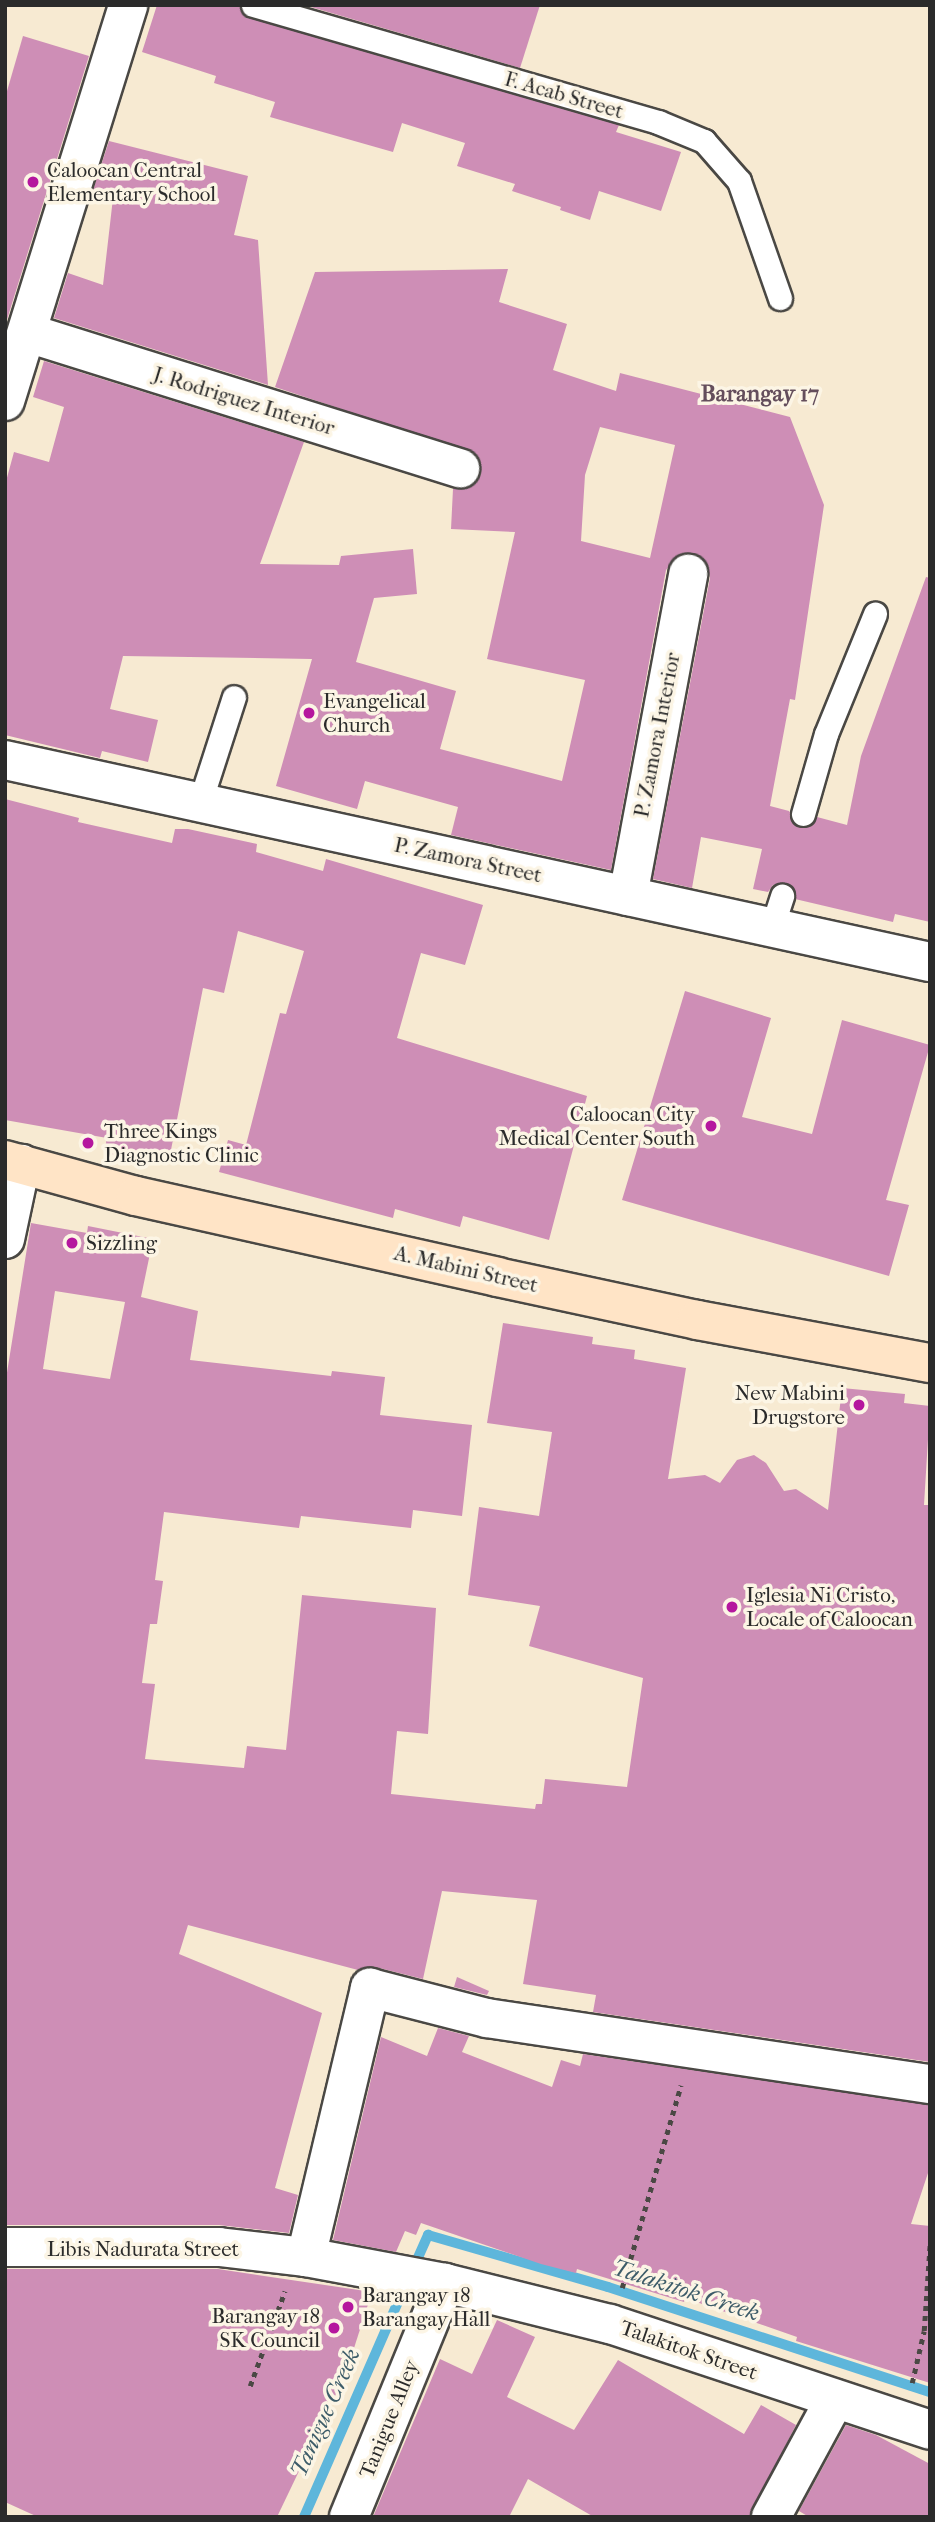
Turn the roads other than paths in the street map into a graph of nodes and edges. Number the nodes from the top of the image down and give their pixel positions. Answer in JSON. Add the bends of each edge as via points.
{"nodes":[{"id":1,"x":128,"y":5,"type":"edge"},
{"id":2,"x":253,"y":5,"type":"edge"},
{"id":3,"x":780,"y":298,"type":"dead end"},
{"id":4,"x":28,"y":333,"type":"junction"},
{"id":5,"x":5,"y":401,"type":"edge"},
{"id":6,"x":460,"y":468,"type":"dead end"},
{"id":7,"x":688,"y":574,"type":"dead end"},
{"id":8,"x":875,"y":614,"type":"dead end"},
{"id":9,"x":234,"y":697,"type":"dead end"},
{"id":10,"x":5,"y":760,"type":"edge"},
{"id":11,"x":200,"y":802,"type":"junction"},
{"id":12,"x":803,"y":814,"type":"dead end"},
{"id":13,"x":628,"y":895,"type":"junction"},
{"id":14,"x":930,"y":962,"type":"edge"},
{"id":15,"x":13,"y":1162,"type":"edge"},
{"id":16,"x":5,"y":1239,"type":"edge"},
{"id":17,"x":930,"y":1363,"type":"edge"},
{"id":18,"x":930,"y":2084,"type":"edge"},
{"id":19,"x":5,"y":2247,"type":"edge"},
{"id":20,"x":302,"y":2256,"type":"junction"},
{"id":21,"x":445,"y":2283,"type":"junction"},
{"id":22,"x":835,"y":2399,"type":"junction"},
{"id":23,"x":916,"y":2426,"type":"edge"},
{"id":24,"x":349,"y":2517,"type":"edge"},
{"id":25,"x":771,"y":2517,"type":"edge"}],
"edges":[{"from":1,"to":4,"type":"street"},
{"from":2,"to":3,"type":"lane","name":"F. Acab Street","via":[[658,122],[704,141],[739,181]]},
{"from":4,"to":5,"type":"street"},
{"from":4,"to":6,"type":"street","name":"J. Rodriguez Interior"},
{"from":7,"to":13,"type":"street","name":"P. Zamora Interior"},
{"from":8,"to":12,"type":"lane","via":[[827,734]]},
{"from":9,"to":11,"type":"lane"},
{"from":10,"to":11,"type":"street","name":"P. Zamora Street"},
{"from":11,"to":13,"type":"street","name":"P. Zamora Street"},
{"from":13,"to":14,"type":"street","name":"P. Zamora Street","via":[[777,911]]},
{"from":15,"to":16,"type":"street"},
{"from":15,"to":17,"type":"main road","name":"A. Mabini Street","via":[[136,1196],[497,1277]]},
{"from":18,"to":20,"type":"street","via":[[487,2018],[370,1989]]},
{"from":19,"to":20,"type":"street","name":"Libis Nadurata Street","via":[[219,2246]]},
{"from":20,"to":21,"type":"street","name":"Libis Nadurata Street"},
{"from":21,"to":22,"type":"street","name":"Talakitok Street","via":[[610,2324]]},
{"from":21,"to":24,"type":"street","name":"Tanigue Alley"},
{"from":22,"to":23,"type":"street","name":"Talakitok Street"},
{"from":22,"to":25,"type":"street"}]}
